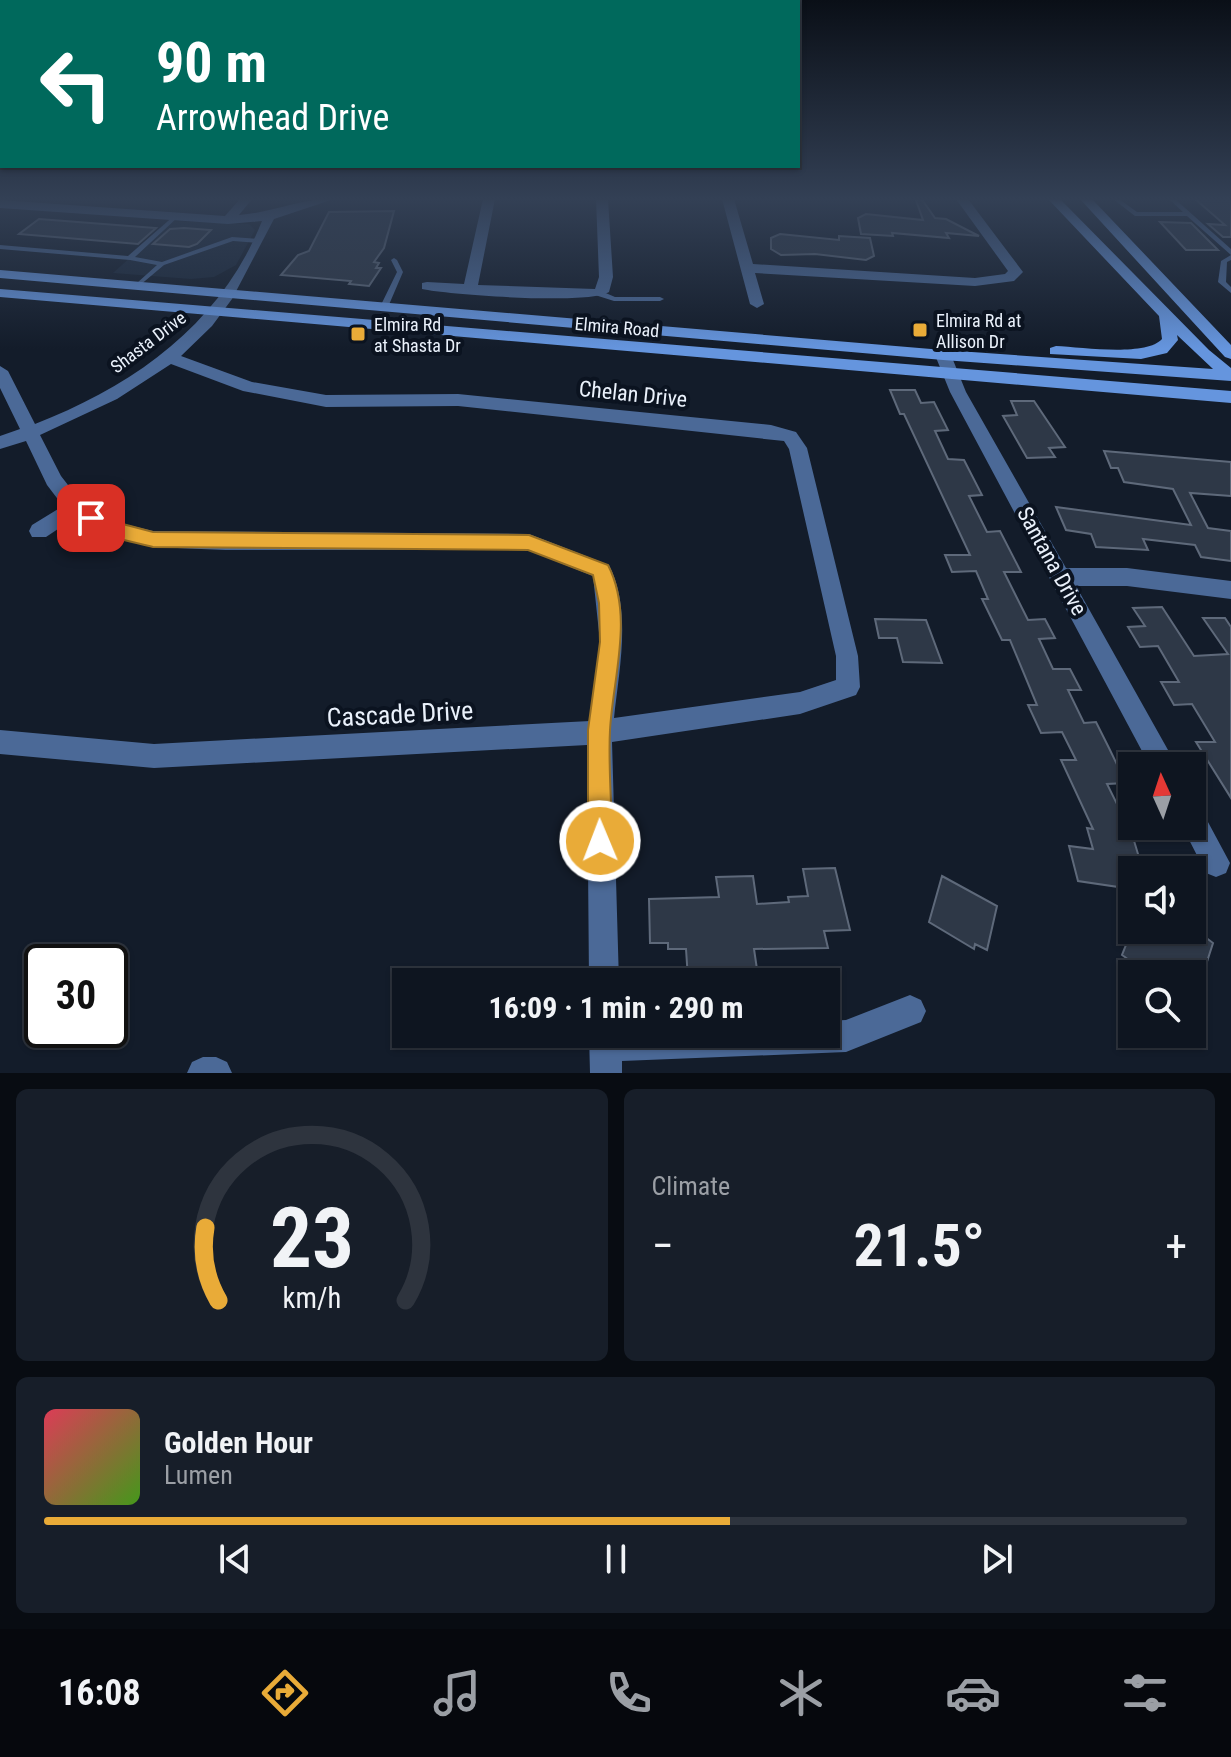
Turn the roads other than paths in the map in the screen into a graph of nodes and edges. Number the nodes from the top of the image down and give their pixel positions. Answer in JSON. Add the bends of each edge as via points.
{"nodes":[{"id":1,"x":25,"y":249,"type":"edge"},
{"id":2,"x":140,"y":249,"type":"edge"},
{"id":3,"x":204,"y":249,"type":"edge"},
{"id":4,"x":253,"y":249,"type":"edge"},
{"id":5,"x":478,"y":249,"type":"edge"},
{"id":6,"x":605,"y":249,"type":"edge"},
{"id":7,"x":742,"y":249,"type":"edge"},
{"id":8,"x":999,"y":249,"type":"edge"},
{"id":9,"x":1102,"y":249,"type":"edge"},
{"id":10,"x":1134,"y":249,"type":"edge"},
{"id":11,"x":1231,"y":255,"type":"edge"},
{"id":12,"x":130,"y":258,"type":"junction"},
{"id":13,"x":394,"y":260,"type":"dead end"},
{"id":14,"x":162,"y":264,"type":"junction"},
{"id":15,"x":747,"y":268,"type":"junction"},
{"id":16,"x":0,"y":274,"type":"edge"},
{"id":17,"x":139,"y":284,"type":"junction"},
{"id":18,"x":427,"y":286,"type":"dead end"},
{"id":19,"x":470,"y":289,"type":"junction"},
{"id":20,"x":1231,"y":291,"type":"edge"},
{"id":21,"x":227,"y":292,"type":"junction"},
{"id":22,"x":0,"y":293,"type":"edge"},
{"id":23,"x":598,"y":293,"type":"junction"},
{"id":24,"x":660,"y":299,"type":"dead end"},
{"id":25,"x":757,"y":304,"type":"dead end"},
{"id":26,"x":384,"y":307,"type":"junction"},
{"id":27,"x":1190,"y":307,"type":"junction"},
{"id":28,"x":214,"y":312,"type":"junction"},
{"id":29,"x":1166,"y":315,"type":"junction"},
{"id":30,"x":1231,"y":341,"type":"edge"},
{"id":31,"x":1231,"y":354,"type":"edge"},
{"id":32,"x":168,"y":357,"type":"junction"},
{"id":33,"x":938,"y":360,"type":"junction"},
{"id":34,"x":0,"y":371,"type":"edge"},
{"id":35,"x":1231,"y":376,"type":"edge"},
{"id":36,"x":1231,"y":397,"type":"edge"},
{"id":37,"x":30,"y":432,"type":"junction"},
{"id":38,"x":0,"y":443,"type":"edge"},
{"id":39,"x":75,"y":508,"type":"junction"},
{"id":40,"x":39,"y":531,"type":"dead end"},
{"id":41,"x":1061,"y":577,"type":"junction"},
{"id":42,"x":1231,"y":590,"type":"edge"},
{"id":43,"x":800,"y":703,"type":"joint"},
{"id":44,"x":599,"y":730,"type":"junction"},
{"id":45,"x":0,"y":742,"type":"edge"},
{"id":46,"x":1156,"y":752,"type":"edge"},
{"id":47,"x":1204,"y":840,"type":"edge"},
{"id":48,"x":1216,"y":863,"type":"dead end"},
{"id":49,"x":604,"y":968,"type":"edge"},
{"id":50,"x":910,"y":1011,"type":"dead end"},
{"id":51,"x":605,"y":1051,"type":"edge"},
{"id":52,"x":203,"y":1073,"type":"edge"},
{"id":53,"x":216,"y":1073,"type":"edge"}],
"edges":[{"from":1,"to":12,"type":"lane"},
{"from":2,"to":12,"type":"lane"},
{"from":3,"to":14,"type":"lane"},
{"from":4,"to":21,"type":"street","name":"Shasta Drive"},
{"from":5,"to":19,"type":"street"},
{"from":6,"to":23,"type":"street","via":[[606,277]]},
{"from":7,"to":15,"type":"street"},
{"from":8,"to":15,"type":"street","via":[[1016,272],[1009,278],[975,282]]},
{"from":9,"to":29,"type":"main road"},
{"from":10,"to":27,"type":"main road"},
{"from":11,"to":20,"type":"lane","via":[[1224,261],[1222,282]]},
{"from":12,"to":14,"type":"lane"},
{"from":13,"to":26,"type":"lane","via":[[400,272]]},
{"from":14,"to":17,"type":"lane"},
{"from":15,"to":25,"type":"street"},
{"from":16,"to":17,"type":"main road","name":"Elmira Road"},
{"from":17,"to":21,"type":"main road","name":"Elmira Road"},
{"from":18,"to":19,"type":"street"},
{"from":19,"to":23,"type":"street"},
{"from":21,"to":26,"type":"main road","name":"Elmira Road"},
{"from":21,"to":28,"type":"street","name":"Shasta Drive"},
{"from":22,"to":28,"type":"main road","name":"Elmira Road"},
{"from":23,"to":24,"type":"lane","via":[[614,299]]},
{"from":26,"to":33,"type":"main road","name":"Elmira Road"},
{"from":27,"to":30,"type":"main road"},
{"from":27,"to":31,"type":"main road"},
{"from":28,"to":32,"type":"street","name":"Shasta Drive"},
{"from":28,"to":33,"type":"main road","name":"Elmira Road"},
{"from":29,"to":33,"type":"main road","via":[[1170,340],[1161,350],[1141,354],[1018,349]]},
{"from":29,"to":35,"type":"main road"},
{"from":32,"to":37,"type":"street","name":"Shasta Drive","via":[[113,393]]},
{"from":32,"to":43,"type":"street","name":"Chelan Drive","via":[[249,387],[295,397],[458,400],[790,436],[798,448],[847,656],[848,687]]},
{"from":33,"to":35,"type":"main road","name":"Elmira Road"},
{"from":33,"to":36,"type":"main road","name":"Elmira Road"},
{"from":33,"to":41,"type":"street","name":"Santana Drive"},
{"from":34,"to":37,"type":"street"},
{"from":37,"to":38,"type":"street","name":"Shasta Drive"},
{"from":37,"to":39,"type":"street"},
{"from":39,"to":40,"type":"street"},
{"from":39,"to":44,"type":"street","via":[[115,529],[153,539],[529,542],[602,571],[611,642]]},
{"from":41,"to":42,"type":"street","via":[[1127,577]]},
{"from":41,"to":46,"type":"street","name":"Santana Drive"},
{"from":43,"to":44,"type":"street","name":"Cascade Drive"},
{"from":44,"to":45,"type":"street","name":"Cascade Drive","via":[[568,736],[154,756]]},
{"from":44,"to":49,"type":"street"},
{"from":47,"to":48,"type":"street"},
{"from":50,"to":51,"type":"street","via":[[846,1036]]},
{"from":52,"to":53,"type":"street"}]}
